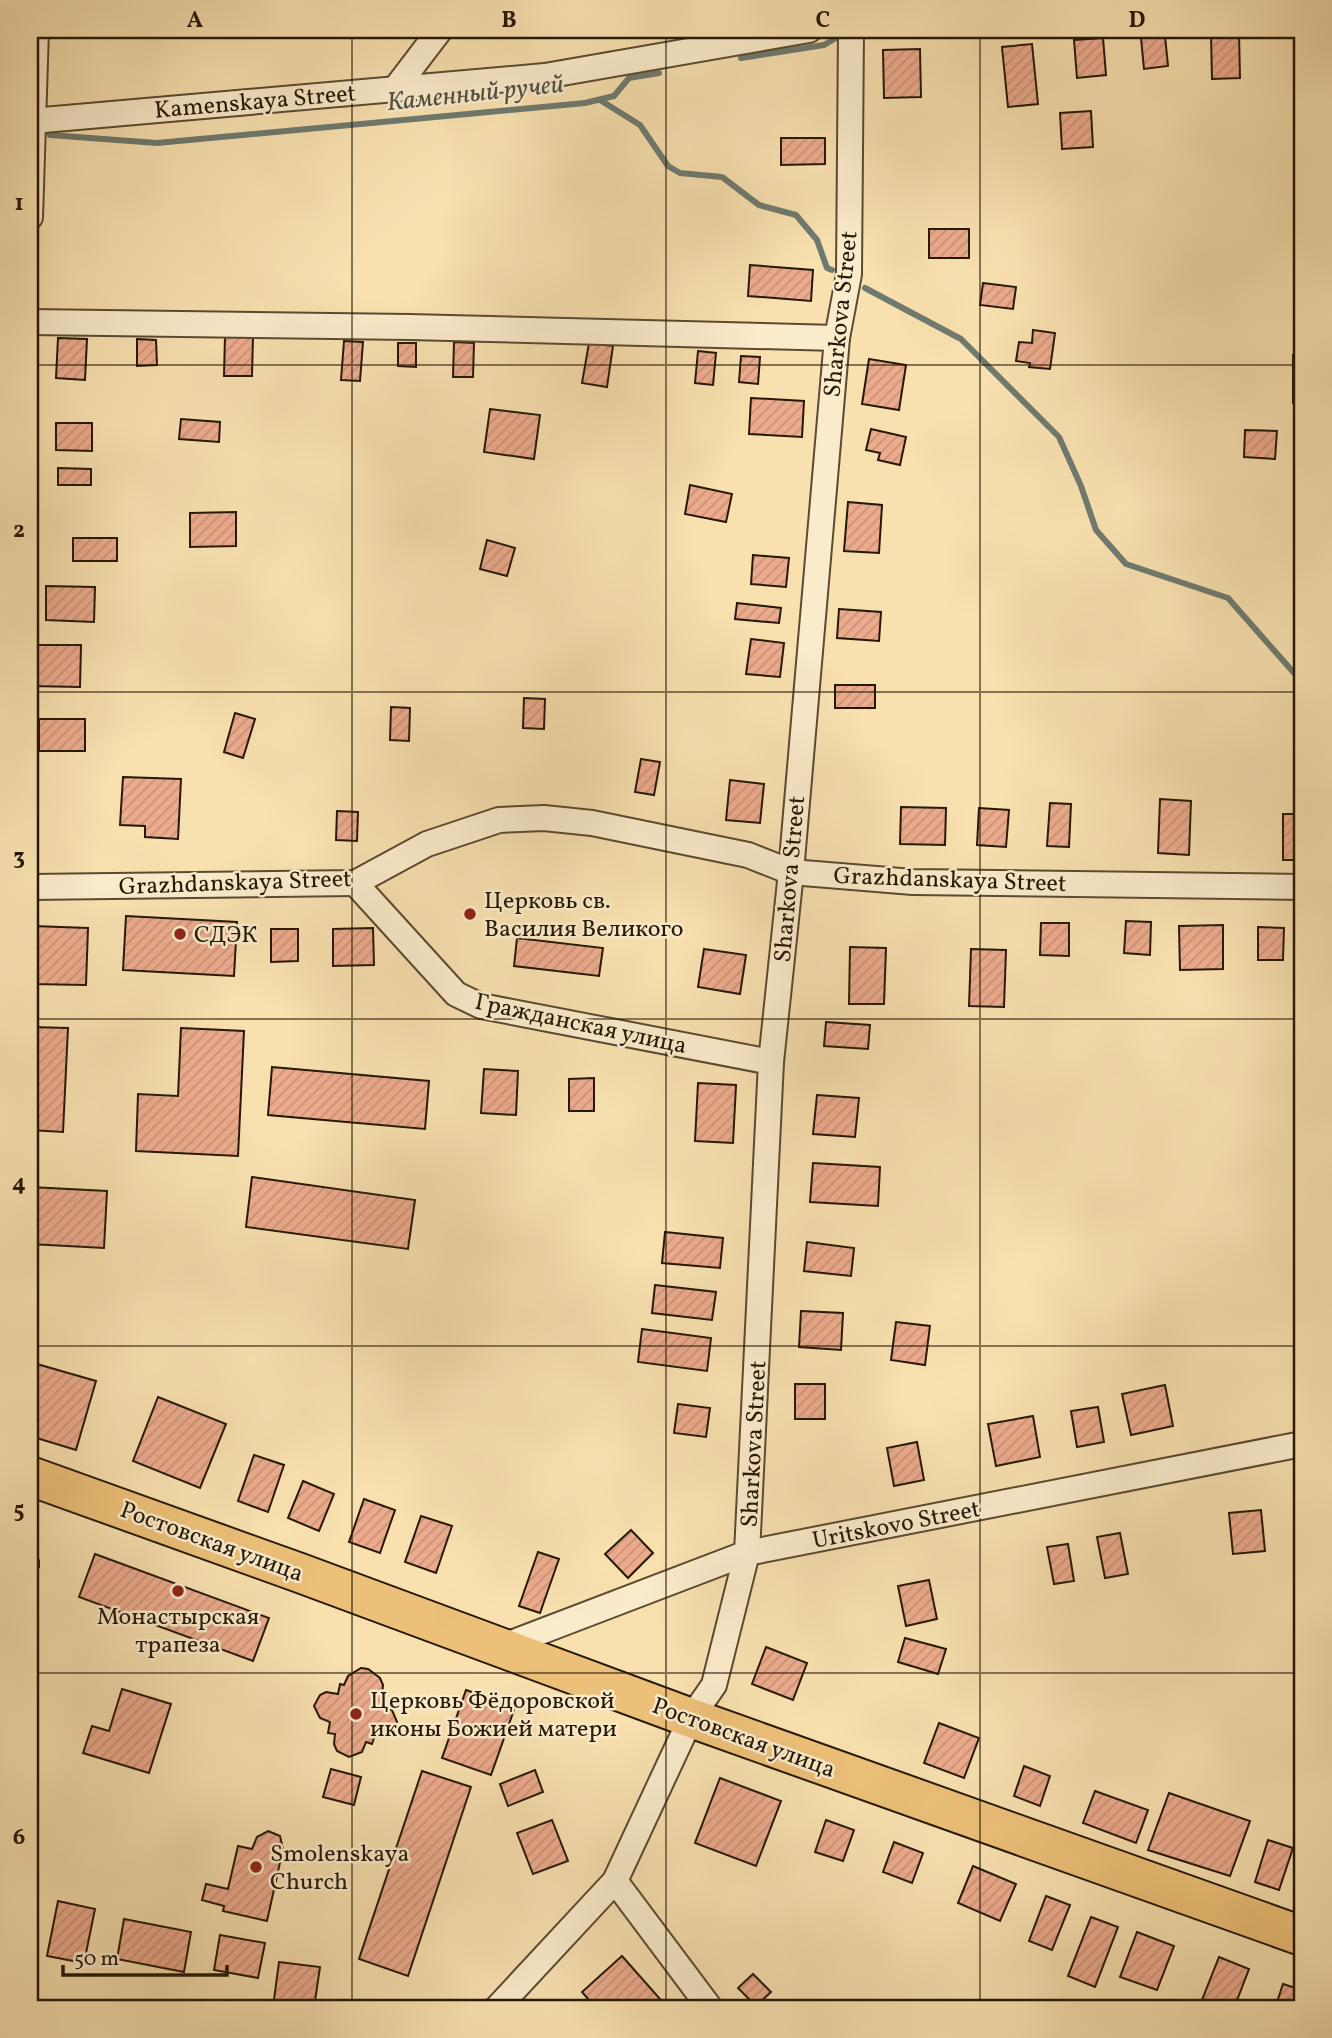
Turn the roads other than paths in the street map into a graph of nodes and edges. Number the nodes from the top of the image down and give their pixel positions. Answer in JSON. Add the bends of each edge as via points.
{"nodes":[{"id":1,"x":36,"y":30,"type":"edge"},
{"id":2,"x":440,"y":30,"type":"edge"},
{"id":3,"x":809,"y":30,"type":"edge"},
{"id":4,"x":850,"y":30,"type":"edge"},
{"id":5,"x":396,"y":89,"type":"junction"},
{"id":6,"x":32,"y":121,"type":"junction"},
{"id":7,"x":30,"y":215,"type":"edge"},
{"id":8,"x":30,"y":322,"type":"edge"},
{"id":9,"x":837,"y":338,"type":"junction"},
{"id":10,"x":791,"y":872,"type":"junction"},
{"id":11,"x":355,"y":883,"type":"junction"},
{"id":12,"x":30,"y":887,"type":"edge"},
{"id":13,"x":1302,"y":887,"type":"edge"},
{"id":14,"x":771,"y":1062,"type":"junction"},
{"id":15,"x":1302,"y":1444,"type":"edge"},
{"id":16,"x":30,"y":1476,"type":"edge"},
{"id":17,"x":747,"y":1553,"type":"junction"},
{"id":18,"x":501,"y":1647,"type":"junction"},
{"id":19,"x":691,"y":1718,"type":"junction"},
{"id":20,"x":615,"y":1881,"type":"junction"},
{"id":21,"x":1302,"y":1937,"type":"edge"},
{"id":22,"x":497,"y":2008,"type":"edge"},
{"id":23,"x":710,"y":2008,"type":"edge"}],
"edges":[{"from":1,"to":6,"type":"street"},
{"from":2,"to":5,"type":"street"},
{"from":3,"to":5,"type":"street","name":"Kamenskaya Street","via":[[545,76]]},
{"from":4,"to":9,"type":"street","name":"Sharkova Street","via":[[849,274]]},
{"from":5,"to":6,"type":"street","name":"Kamenskaya Street"},
{"from":6,"to":7,"type":"street"},
{"from":8,"to":9,"type":"street"},
{"from":9,"to":10,"type":"street","name":"Sharkova Street"},
{"from":10,"to":11,"type":"street","name":"Grazhdanskaya Street","via":[[748,855],[592,823],[544,818],[499,820],[426,844]]},
{"from":10,"to":13,"type":"street","name":"Grazhdanskaya Street","via":[[913,882]]},
{"from":10,"to":14,"type":"street","name":"Sharkova Street"},
{"from":11,"to":12,"type":"street","name":"Grazhdanskaya Street"},
{"from":11,"to":14,"type":"street","name":"Гражданская улица","via":[[456,995],[481,1006]]},
{"from":14,"to":17,"type":"street","name":"Sharkova Street"},
{"from":15,"to":17,"type":"street","name":"Uritskovo Street"},
{"from":16,"to":18,"type":"main road","name":"Ростовская улица"},
{"from":17,"to":18,"type":"street","name":"Uritskovo Street"},
{"from":17,"to":19,"type":"street","name":"Sharkova Street","via":[[714,1685]]},
{"from":18,"to":19,"type":"main road","name":"Ростовская улица"},
{"from":19,"to":20,"type":"street","name":"Sharkova Street"},
{"from":19,"to":21,"type":"main road","name":"Ростовская улица"},
{"from":20,"to":22,"type":"street","name":"Sharkova Street"},
{"from":20,"to":23,"type":"street"}]}
